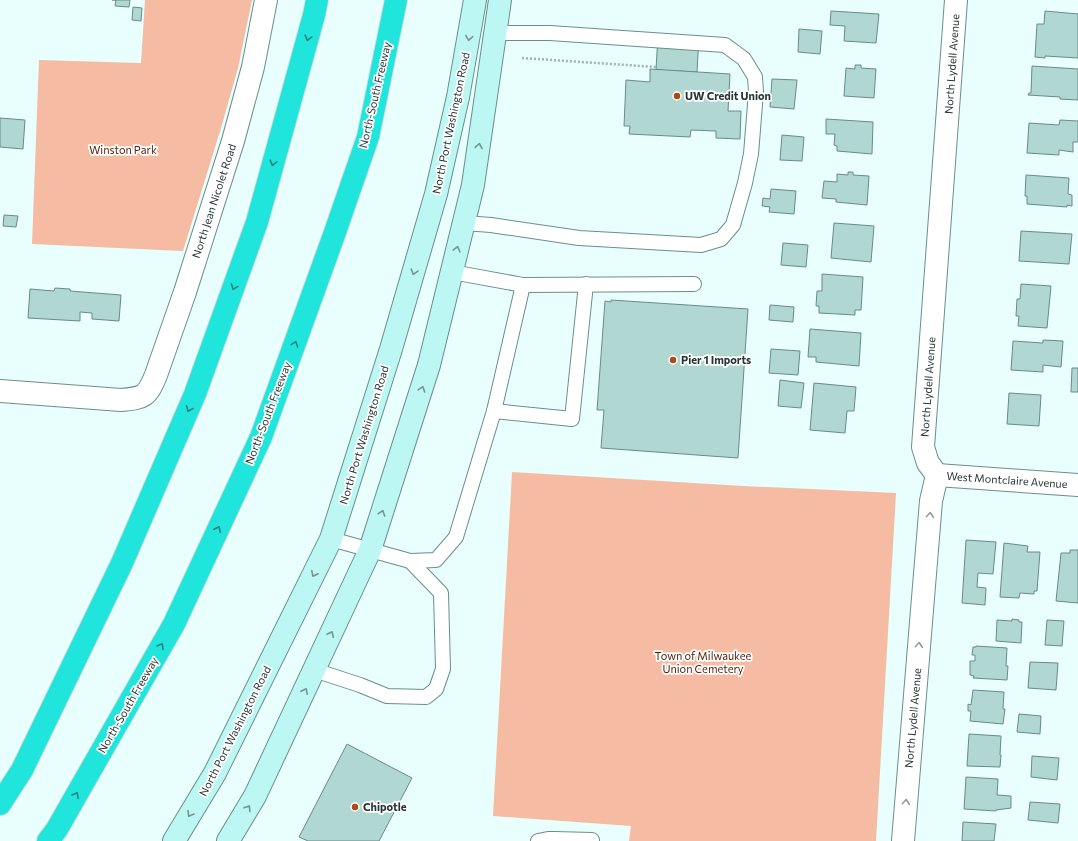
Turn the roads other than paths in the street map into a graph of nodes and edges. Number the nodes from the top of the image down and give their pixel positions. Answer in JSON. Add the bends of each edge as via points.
{"nodes":[{"id":1,"x":266,"y":0,"type":"edge"},
{"id":2,"x":317,"y":0,"type":"edge"},
{"id":3,"x":396,"y":0,"type":"edge"},
{"id":4,"x":475,"y":0,"type":"edge"},
{"id":5,"x":500,"y":0,"type":"edge"},
{"id":6,"x":956,"y":0,"type":"edge"},
{"id":7,"x":496,"y":33,"type":"junction"},
{"id":8,"x":464,"y":223,"type":"junction"},
{"id":9,"x":452,"y":272,"type":"junction"},
{"id":10,"x":586,"y":284,"type":"junction"},
{"id":11,"x":694,"y":284,"type":"dead end"},
{"id":12,"x":523,"y":285,"type":"junction"},
{"id":13,"x":0,"y":391,"type":"edge"},
{"id":14,"x":494,"y":411,"type":"junction"},
{"id":15,"x":937,"y":475,"type":"junction"},
{"id":16,"x":1078,"y":485,"type":"edge"},
{"id":17,"x":331,"y":539,"type":"junction"},
{"id":18,"x":370,"y":550,"type":"junction"},
{"id":19,"x":410,"y":561,"type":"junction"},
{"id":20,"x":314,"y":670,"type":"junction"},
{"id":21,"x":0,"y":804,"type":"edge"},
{"id":22,"x":48,"y":841,"type":"edge"},
{"id":23,"x":174,"y":841,"type":"edge"},
{"id":24,"x":228,"y":841,"type":"edge"},
{"id":25,"x":538,"y":841,"type":"edge"},
{"id":26,"x":592,"y":841,"type":"edge"},
{"id":27,"x":903,"y":841,"type":"edge"}],
"edges":[{"from":1,"to":13,"type":"street","name":"North Jean Nicolet Road","via":[[246,97],[225,168],[151,387],[143,396],[109,400]]},
{"from":2,"to":21,"type":"highway","one_way":true,"via":[[257,222],[196,394],[122,563],[22,770]]},
{"from":22,"to":3,"type":"highway","name":"North-South Freeway","one_way":true,"via":[[174,624],[261,437],[368,137]]},
{"from":4,"to":17,"type":"main road","name":"North Port Washington Road","one_way":true,"via":[[458,97],[436,194],[391,349]]},
{"from":5,"to":7,"type":"main road"},
{"from":6,"to":15,"type":"street","name":"North Lydell Avenue","via":[[923,447],[928,463]]},
{"from":8,"to":7,"type":"main road","one_way":true,"via":[[473,185]]},
{"from":7,"to":8,"type":"lane","via":[[550,33],[725,45],[744,59],[755,77],[751,154],[733,225],[721,239],[700,245],[579,238]]},
{"from":9,"to":8,"type":"main road","one_way":true},
{"from":9,"to":12,"type":"lane"},
{"from":18,"to":9,"type":"main road","one_way":true,"via":[[429,365]]},
{"from":10,"to":11,"type":"lane"},
{"from":10,"to":12,"type":"lane"},
{"from":10,"to":14,"type":"lane","via":[[572,420]]},
{"from":12,"to":14,"type":"lane"},
{"from":14,"to":19,"type":"lane","via":[[456,537],[436,560]]},
{"from":15,"to":16,"type":"street","name":"West Montclaire Avenue"},
{"from":27,"to":15,"type":"street","name":"North Lydell Avenue","one_way":true,"via":[[931,501]]},
{"from":17,"to":18,"type":"lane"},
{"from":17,"to":23,"type":"main road","name":"North Port Washington Road","one_way":true,"via":[[215,773]]},
{"from":18,"to":19,"type":"lane"},
{"from":20,"to":18,"type":"main road","one_way":true},
{"from":19,"to":20,"type":"lane","via":[[441,593],[442,669],[436,689],[426,697],[388,696]]},
{"from":24,"to":20,"type":"main road","one_way":true,"via":[[256,796]]},
{"from":25,"to":26,"type":"lane"}]}
